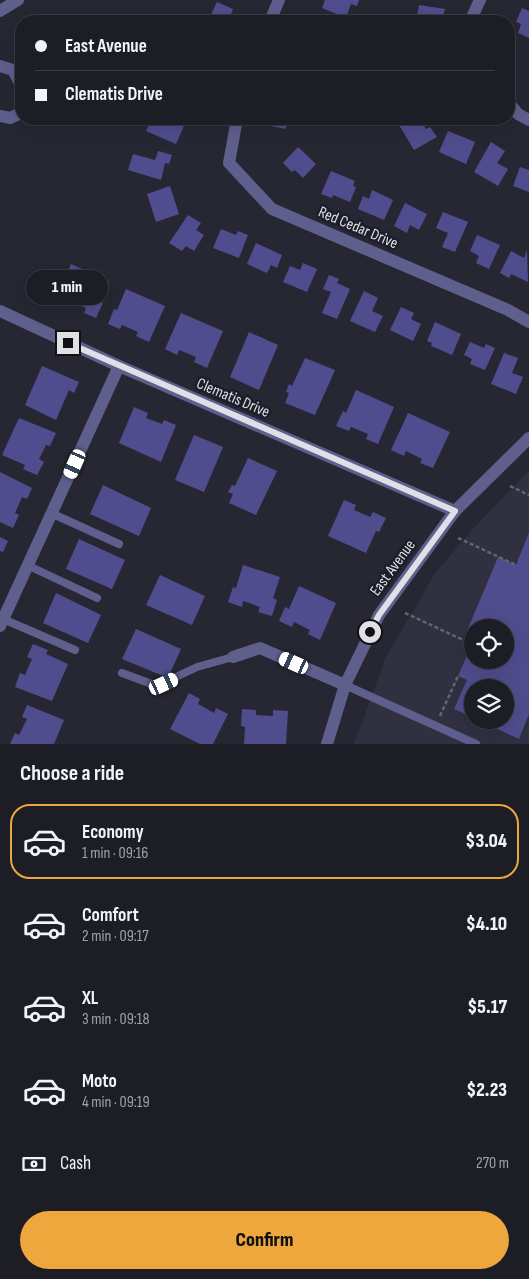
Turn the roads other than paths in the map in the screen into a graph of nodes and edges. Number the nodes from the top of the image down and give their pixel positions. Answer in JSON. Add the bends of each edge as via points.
{"nodes":[{"id":1,"x":18,"y":0,"type":"edge"},
{"id":2,"x":279,"y":0,"type":"edge"},
{"id":3,"x":480,"y":0,"type":"edge"},
{"id":4,"x":0,"y":11,"type":"edge"},
{"id":5,"x":273,"y":15,"type":"edge"},
{"id":6,"x":473,"y":15,"type":"edge"},
{"id":7,"x":0,"y":66,"type":"edge"},
{"id":8,"x":15,"y":75,"type":"edge"},
{"id":9,"x":515,"y":110,"type":"edge"},
{"id":10,"x":0,"y":116,"type":"edge"},
{"id":11,"x":15,"y":116,"type":"edge"},
{"id":12,"x":529,"y":120,"type":"edge"},
{"id":13,"x":236,"y":125,"type":"edge"},
{"id":14,"x":0,"y":311,"type":"edge"},
{"id":15,"x":529,"y":322,"type":"edge"},
{"id":16,"x":119,"y":366,"type":"junction"},
{"id":17,"x":529,"y":438,"type":"edge"},
{"id":18,"x":455,"y":511,"type":"junction"},
{"id":19,"x":53,"y":514,"type":"junction"},
{"id":20,"x":120,"y":544,"type":"dead end"},
{"id":21,"x":28,"y":566,"type":"junction"},
{"id":22,"x":97,"y":598,"type":"dead end"},
{"id":23,"x":2,"y":622,"type":"edge"},
{"id":24,"x":75,"y":650,"type":"dead end"},
{"id":25,"x":233,"y":656,"type":"joint"},
{"id":26,"x":122,"y":673,"type":"dead end"},
{"id":27,"x":345,"y":685,"type":"junction"},
{"id":28,"x":327,"y":744,"type":"edge"},
{"id":29,"x":476,"y":744,"type":"edge"}],
"edges":[{"from":1,"to":4,"type":"street"},
{"from":2,"to":5,"type":"street"},
{"from":3,"to":6,"type":"street"},
{"from":7,"to":8,"type":"street","via":[[12,70]]},
{"from":9,"to":12,"type":"street"},
{"from":10,"to":11,"type":"street"},
{"from":13,"to":15,"type":"street","name":"Red Cedar Drive","via":[[230,163],[272,209],[499,306]]},
{"from":14,"to":16,"type":"street","name":"Clematis Drive"},
{"from":16,"to":18,"type":"street","name":"Clematis Drive"},
{"from":16,"to":19,"type":"street"},
{"from":17,"to":18,"type":"street","name":"East Avenue"},
{"from":18,"to":27,"type":"street","name":"East Avenue","via":[[379,615]]},
{"from":19,"to":20,"type":"lane"},
{"from":19,"to":21,"type":"street"},
{"from":21,"to":22,"type":"lane"},
{"from":21,"to":23,"type":"street"},
{"from":23,"to":24,"type":"lane"},
{"from":25,"to":26,"type":"lane","via":[[197,667],[157,686]]},
{"from":25,"to":27,"type":"street","via":[[260,648]]},
{"from":27,"to":28,"type":"street","name":"East Avenue"},
{"from":27,"to":29,"type":"lane"}]}
